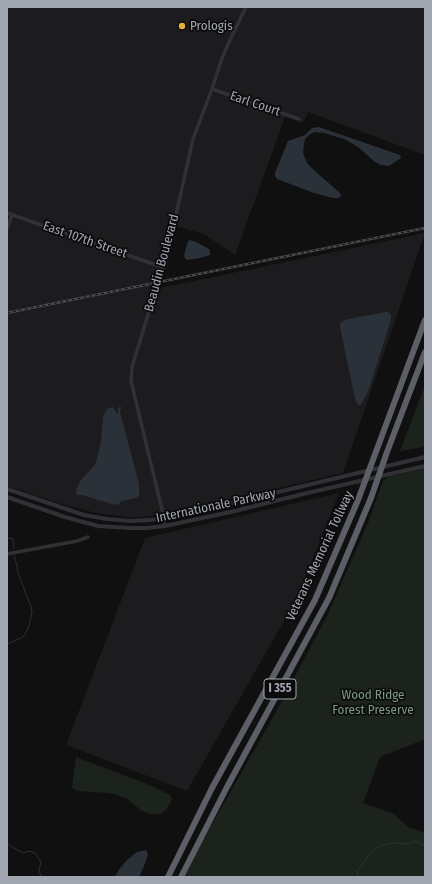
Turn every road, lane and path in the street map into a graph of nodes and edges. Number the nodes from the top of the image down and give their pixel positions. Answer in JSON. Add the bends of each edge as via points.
{"nodes":[{"id":1,"x":246,"y":7,"type":"edge"},
{"id":2,"x":212,"y":89,"type":"junction"},
{"id":3,"x":299,"y":118,"type":"dead end"},
{"id":4,"x":7,"y":213,"type":"edge"},
{"id":5,"x":12,"y":215,"type":"junction"},
{"id":6,"x":7,"y":229,"type":"edge"},
{"id":7,"x":162,"y":267,"type":"junction"},
{"id":8,"x":425,"y":320,"type":"edge"},
{"id":9,"x":425,"y":352,"type":"edge"},
{"id":10,"x":425,"y":457,"type":"edge"},
{"id":11,"x":425,"y":466,"type":"edge"},
{"id":12,"x":7,"y":489,"type":"edge"},
{"id":13,"x":7,"y":497,"type":"edge"},
{"id":14,"x":164,"y":518,"type":"junction"},
{"id":15,"x":165,"y":526,"type":"junction"},
{"id":16,"x":88,"y":537,"type":"dead end"},
{"id":17,"x":7,"y":554,"type":"edge"},
{"id":18,"x":168,"y":877,"type":"edge"},
{"id":19,"x":180,"y":877,"type":"edge"}],
"edges":[{"from":1,"to":2,"type":"street","name":"Beaudin Boulevard","via":[[224,52]]},
{"from":2,"to":3,"type":"street","name":"Earl Court"},
{"from":2,"to":7,"type":"street","name":"Beaudin Boulevard","via":[[193,139]]},
{"from":4,"to":5,"type":"street","name":"East 107th Street"},
{"from":5,"to":6,"type":"street"},
{"from":5,"to":7,"type":"street","name":"East 107th Street"},
{"from":7,"to":14,"type":"street","name":"Beaudin Boulevard","via":[[132,367],[131,380]]},
{"from":8,"to":18,"type":"highway","name":"Veterans Memorial Tollway","number":"I 355","via":[[358,500],[315,600],[212,788]]},
{"from":9,"to":19,"type":"highway","name":"Veterans Memorial Tollway","number":"I 355","via":[[371,498],[329,598]]},
{"from":10,"to":14,"type":"street","name":"Internationale Parkway","via":[[182,516]]},
{"from":11,"to":15,"type":"street","name":"Internationale Parkway"},
{"from":12,"to":14,"type":"street","name":"Internationale Parkway","via":[[84,515],[131,521]]},
{"from":13,"to":15,"type":"street","name":"Internationale Parkway","via":[[98,526]]},
{"from":14,"to":15,"type":"street","name":"Beaudin Boulevard"},
{"from":16,"to":17,"type":"street"}]}
